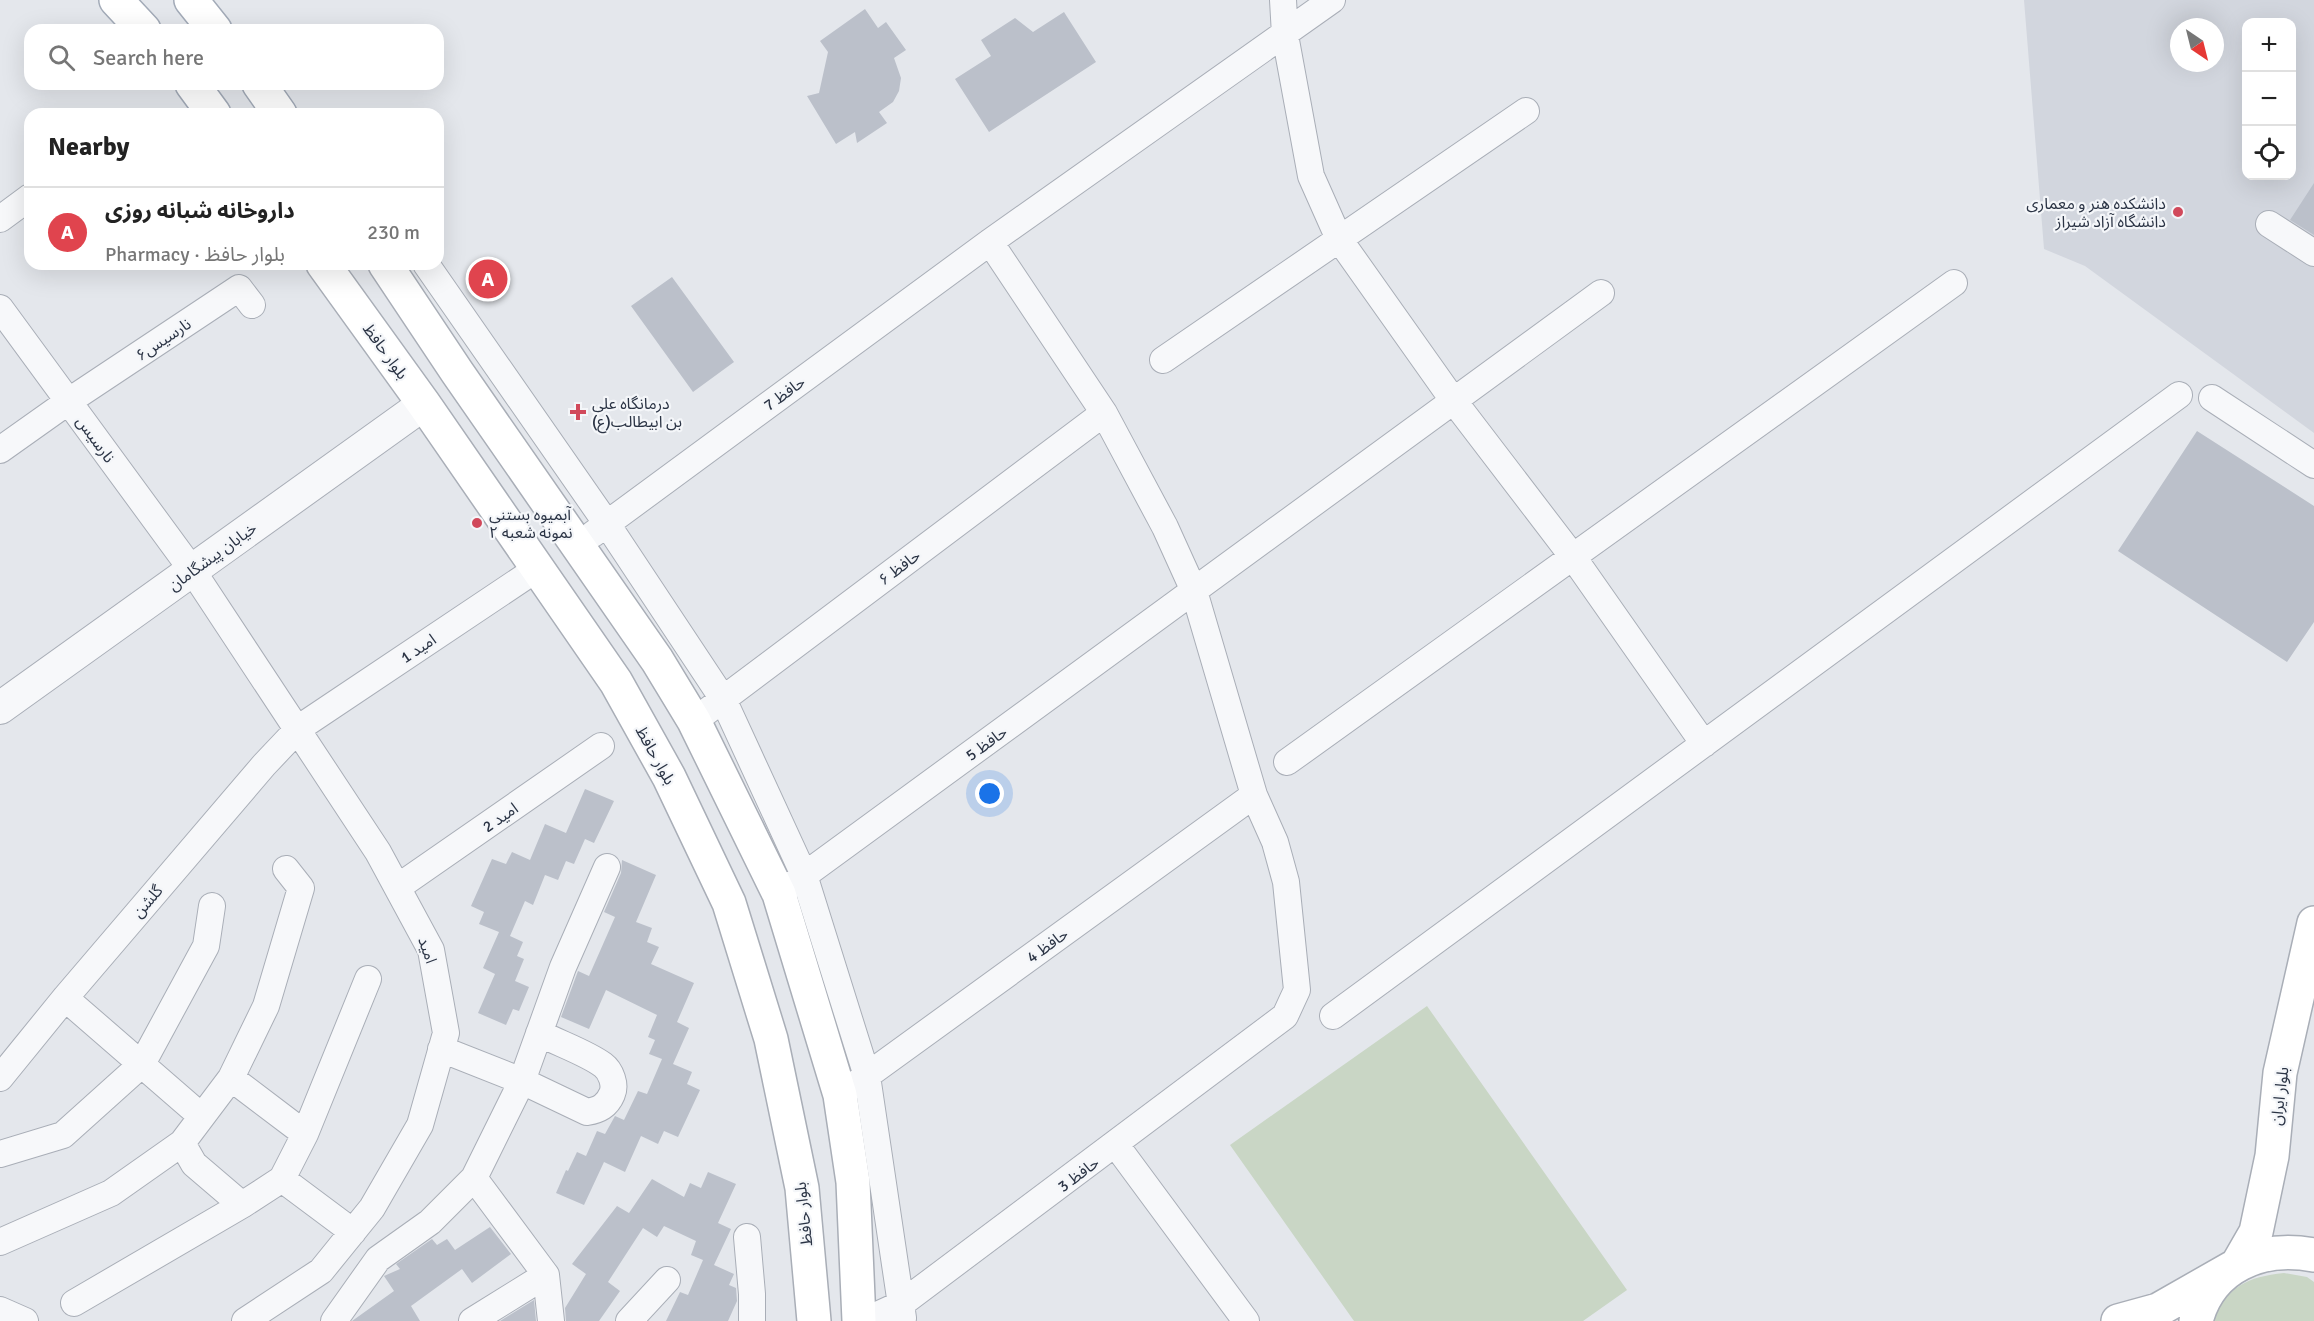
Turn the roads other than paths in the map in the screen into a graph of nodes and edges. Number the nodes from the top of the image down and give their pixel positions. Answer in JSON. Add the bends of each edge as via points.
{"nodes":[{"id":1,"x":116,"y":0,"type":"edge"},
{"id":2,"x":191,"y":0,"type":"edge"},
{"id":3,"x":1283,"y":0,"type":"edge"},
{"id":4,"x":1332,"y":0,"type":"edge"},
{"id":5,"x":138,"y":24,"type":"edge"},
{"id":6,"x":210,"y":24,"type":"edge"},
{"id":7,"x":1285,"y":35,"type":"junction"},
{"id":8,"x":196,"y":90,"type":"edge"},
{"id":9,"x":263,"y":90,"type":"edge"},
{"id":10,"x":210,"y":108,"type":"edge"},
{"id":11,"x":276,"y":108,"type":"edge"},
{"id":12,"x":1526,"y":111,"type":"dead end"},
{"id":13,"x":24,"y":201,"type":"edge"},
{"id":14,"x":0,"y":219,"type":"edge"},
{"id":15,"x":2269,"y":224,"type":"dead end"},
{"id":16,"x":1339,"y":239,"type":"junction"},
{"id":17,"x":990,"y":242,"type":"junction"},
{"id":18,"x":2314,"y":253,"type":"edge"},
{"id":19,"x":389,"y":270,"type":"edge"},
{"id":20,"x":430,"y":270,"type":"edge"},
{"id":21,"x":334,"y":271,"type":"edge"},
{"id":22,"x":1954,"y":283,"type":"dead end"},
{"id":23,"x":1601,"y":293,"type":"dead end"},
{"id":24,"x":252,"y":305,"type":"dead end"},
{"id":25,"x":0,"y":308,"type":"edge"},
{"id":26,"x":488,"y":353,"type":"junction"},
{"id":27,"x":1163,"y":360,"type":"dead end"},
{"id":28,"x":457,"y":372,"type":"junction"},
{"id":29,"x":2180,"y":395,"type":"dead end"},
{"id":30,"x":2212,"y":399,"type":"dead end"},
{"id":31,"x":1453,"y":400,"type":"junction"},
{"id":32,"x":69,"y":401,"type":"junction"},
{"id":33,"x":424,"y":404,"type":"junction"},
{"id":34,"x":1104,"y":413,"type":"junction"},
{"id":35,"x":0,"y":450,"type":"edge"},
{"id":36,"x":2314,"y":465,"type":"edge"},
{"id":37,"x":607,"y":524,"type":"junction"},
{"id":38,"x":578,"y":545,"type":"junction"},
{"id":39,"x":1573,"y":557,"type":"junction"},
{"id":40,"x":538,"y":568,"type":"junction"},
{"id":41,"x":192,"y":570,"type":"junction"},
{"id":42,"x":1194,"y":591,"type":"junction"},
{"id":43,"x":723,"y":699,"type":"junction"},
{"id":44,"x":0,"y":708,"type":"edge"},
{"id":45,"x":694,"y":721,"type":"junction"},
{"id":46,"x":298,"y":728,"type":"junction"},
{"id":47,"x":1704,"y":744,"type":"junction"},
{"id":48,"x":602,"y":746,"type":"dead end"},
{"id":49,"x":1287,"y":762,"type":"dead end"},
{"id":50,"x":1254,"y":795,"type":"junction"},
{"id":51,"x":607,"y":867,"type":"dead end"},
{"id":52,"x":286,"y":869,"type":"dead end"},
{"id":53,"x":791,"y":884,"type":"junction"},
{"id":54,"x":398,"y":887,"type":"junction"},
{"id":55,"x":212,"y":906,"type":"dead end"},
{"id":56,"x":2312,"y":933,"type":"edge"},
{"id":57,"x":368,"y":979,"type":"dead end"},
{"id":58,"x":65,"y":998,"type":"junction"},
{"id":59,"x":1333,"y":1016,"type":"dead end"},
{"id":60,"x":539,"y":1034,"type":"junction"},
{"id":61,"x":441,"y":1049,"type":"junction"},
{"id":62,"x":142,"y":1064,"type":"junction"},
{"id":63,"x":867,"y":1076,"type":"junction"},
{"id":64,"x":0,"y":1078,"type":"edge"},
{"id":65,"x":231,"y":1078,"type":"junction"},
{"id":66,"x":522,"y":1081,"type":"junction"},
{"id":67,"x":840,"y":1095,"type":"junction"},
{"id":68,"x":201,"y":1116,"type":"junction"},
{"id":69,"x":305,"y":1134,"type":"junction"},
{"id":70,"x":182,"y":1143,"type":"junction"},
{"id":71,"x":1116,"y":1145,"type":"junction"},
{"id":72,"x":0,"y":1154,"type":"edge"},
{"id":73,"x":474,"y":1178,"type":"junction"},
{"id":74,"x":282,"y":1179,"type":"junction"},
{"id":75,"x":242,"y":1205,"type":"junction"},
{"id":76,"x":353,"y":1232,"type":"junction"},
{"id":77,"x":747,"y":1237,"type":"dead end"},
{"id":78,"x":0,"y":1242,"type":"edge"},
{"id":79,"x":2314,"y":1256,"type":"edge"},
{"id":80,"x":2237,"y":1265,"type":"junction"},
{"id":81,"x":546,"y":1275,"type":"junction"},
{"id":82,"x":667,"y":1280,"type":"dead end"},
{"id":83,"x":74,"y":1303,"type":"dead end"},
{"id":84,"x":0,"y":1310,"type":"edge"},
{"id":85,"x":903,"y":1313,"type":"edge"},
{"id":86,"x":1245,"y":1320,"type":"edge"},
{"id":87,"x":25,"y":1321,"type":"edge"},
{"id":88,"x":245,"y":1321,"type":"edge"},
{"id":89,"x":334,"y":1321,"type":"edge"},
{"id":90,"x":472,"y":1321,"type":"edge"},
{"id":91,"x":551,"y":1321,"type":"edge"},
{"id":92,"x":628,"y":1321,"type":"edge"},
{"id":93,"x":752,"y":1321,"type":"edge"},
{"id":94,"x":814,"y":1321,"type":"edge"},
{"id":95,"x":862,"y":1321,"type":"edge"},
{"id":96,"x":2118,"y":1321,"type":"edge"},
{"id":97,"x":2196,"y":1321,"type":"edge"}],
"edges":[{"from":1,"to":5,"type":"main road"},
{"from":2,"to":6,"type":"main road"},
{"from":3,"to":7,"type":"street"},
{"from":4,"to":7,"type":"street","name":"حافظ 7"},
{"from":7,"to":16,"type":"street","via":[[1311,176]]},
{"from":7,"to":17,"type":"street","name":"حافظ 7"},
{"from":8,"to":10,"type":"main road"},
{"from":9,"to":11,"type":"main road"},
{"from":12,"to":16,"type":"street"},
{"from":13,"to":14,"type":"street"},
{"from":15,"to":18,"type":"street"},
{"from":16,"to":27,"type":"street"},
{"from":16,"to":31,"type":"street"},
{"from":17,"to":34,"type":"street"},
{"from":17,"to":37,"type":"street","name":"حافظ 7"},
{"from":19,"to":28,"type":"main road"},
{"from":20,"to":26,"type":"street"},
{"from":21,"to":33,"type":"main road","name":"بلوار حافظ"},
{"from":22,"to":39,"type":"street"},
{"from":23,"to":31,"type":"street","name":"حافظ 5"},
{"from":24,"to":32,"type":"street","name":"نارسیس۶","via":[[239,288]]},
{"from":25,"to":32,"type":"street","name":"نارسیس"},
{"from":26,"to":28,"type":"street"},
{"from":26,"to":37,"type":"street"},
{"from":28,"to":38,"type":"main road"},
{"from":29,"to":47,"type":"street"},
{"from":30,"to":36,"type":"street"},
{"from":31,"to":39,"type":"street"},
{"from":31,"to":42,"type":"street","name":"حافظ 5"},
{"from":32,"to":35,"type":"street"},
{"from":32,"to":41,"type":"street","name":"نارسیس"},
{"from":33,"to":40,"type":"main road","name":"بلوار حافظ"},
{"from":33,"to":41,"type":"street","name":"خیابان پیشگامان"},
{"from":34,"to":42,"type":"street"},
{"from":34,"to":43,"type":"street","name":"حافظ ۶"},
{"from":37,"to":38,"type":"street","name":"حافظ 7"},
{"from":37,"to":43,"type":"street"},
{"from":38,"to":45,"type":"main road"},
{"from":39,"to":47,"type":"street"},
{"from":39,"to":49,"type":"street"},
{"from":40,"to":46,"type":"street","name":"امید 1"},
{"from":40,"to":94,"type":"main road","name":"بلوار حافظ","via":[[615,682],[669,777],[729,903],[771,1039],[802,1188]]},
{"from":41,"to":44,"type":"street","name":"خیابان پیشگامان"},
{"from":41,"to":46,"type":"street","name":"امید"},
{"from":42,"to":50,"type":"street"},
{"from":42,"to":53,"type":"street","name":"حافظ 5"},
{"from":43,"to":45,"type":"street","name":"حافظ ۶"},
{"from":43,"to":53,"type":"street"},
{"from":45,"to":53,"type":"main road"},
{"from":46,"to":54,"type":"street","name":"امید"},
{"from":46,"to":58,"type":"street","name":"گلشن"},
{"from":47,"to":59,"type":"street"},
{"from":48,"to":54,"type":"street","name":"امید 2"},
{"from":50,"to":63,"type":"street","name":"حافظ 4"},
{"from":50,"to":71,"type":"street","name":"حافظ 3","via":[[1275,842],[1286,882],[1298,990],[1286,1016]]},
{"from":51,"to":60,"type":"street"},
{"from":52,"to":65,"type":"street","via":[[301,888],[266,1006]]},
{"from":53,"to":63,"type":"street"},
{"from":53,"to":67,"type":"main road"},
{"from":54,"to":61,"type":"street","name":"امید","via":[[431,950],[446,1034]]},
{"from":55,"to":62,"type":"street","via":[[207,946]]},
{"from":56,"to":80,"type":"main road","name":"بلوار ایران","via":[[2280,1073],[2272,1156],[2256,1232]]},
{"from":57,"to":69,"type":"street"},
{"from":58,"to":62,"type":"street"},
{"from":58,"to":64,"type":"street","name":"گلشن"},
{"from":60,"to":66,"type":"street"},
{"from":60,"to":66,"type":"street","via":[[604,1066],[612,1077],[614,1091],[609,1102],[587,1112]]},
{"from":61,"to":66,"type":"street"},
{"from":61,"to":76,"type":"street","name":"امید","via":[[420,1125],[372,1208]]},
{"from":62,"to":68,"type":"street"},
{"from":62,"to":72,"type":"street","via":[[63,1135]]},
{"from":63,"to":67,"type":"street","name":"حافظ 4"},
{"from":63,"to":85,"type":"street"},
{"from":65,"to":68,"type":"street"},
{"from":65,"to":69,"type":"street"},
{"from":66,"to":73,"type":"street"},
{"from":67,"to":95,"type":"main road","via":[[853,1182]]},
{"from":68,"to":70,"type":"street"},
{"from":69,"to":74,"type":"street"},
{"from":70,"to":75,"type":"street","via":[[195,1164]]},
{"from":70,"to":78,"type":"street","via":[[111,1193]]},
{"from":71,"to":85,"type":"street","name":"حافظ 3"},
{"from":71,"to":86,"type":"street"},
{"from":73,"to":81,"type":"street"},
{"from":73,"to":89,"type":"street","via":[[430,1222],[378,1259]]},
{"from":74,"to":75,"type":"street"},
{"from":74,"to":76,"type":"street"},
{"from":75,"to":83,"type":"street"},
{"from":76,"to":88,"type":"street","name":"امید","via":[[321,1271]]},
{"from":77,"to":93,"type":"street"},
{"from":79,"to":80,"type":"main road","via":[[2293,1251],[2264,1254]]},
{"from":80,"to":96,"type":"main road","via":[[2158,1310]]},
{"from":80,"to":97,"type":"main road","via":[[2214,1285]]},
{"from":81,"to":90,"type":"street"},
{"from":81,"to":91,"type":"street"},
{"from":82,"to":92,"type":"street"},
{"from":84,"to":87,"type":"street"},
{"from":85,"to":95,"type":"street","name":"حافظ 3"}]}
